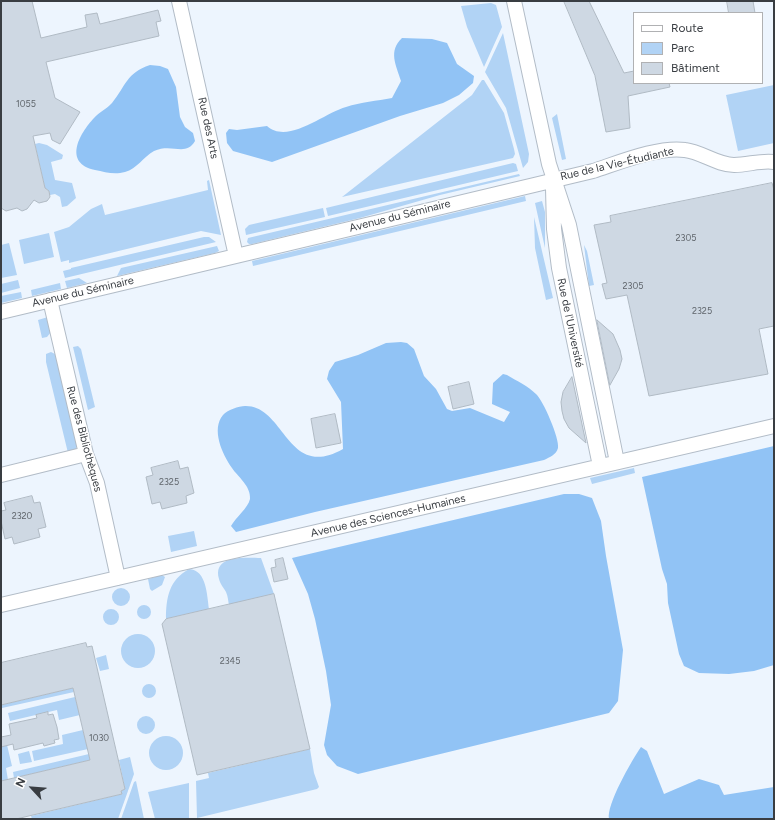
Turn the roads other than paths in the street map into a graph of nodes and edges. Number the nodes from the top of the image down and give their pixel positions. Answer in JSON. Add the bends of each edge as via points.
{"nodes":[{"id":1,"x":179,"y":1,"type":"edge"},
{"id":2,"x":514,"y":1,"type":"edge"},
{"id":3,"x":774,"y":162,"type":"edge"},
{"id":4,"x":553,"y":179,"type":"junction"},
{"id":5,"x":241,"y":254,"type":"junction"},
{"id":6,"x":50,"y":300,"type":"junction"},
{"id":7,"x":1,"y":312,"type":"edge"},
{"id":8,"x":774,"y":426,"type":"edge"},
{"id":9,"x":86,"y":454,"type":"junction"},
{"id":10,"x":617,"y":462,"type":"junction"},
{"id":11,"x":600,"y":466,"type":"junction"},
{"id":12,"x":1,"y":475,"type":"edge"},
{"id":13,"x":118,"y":578,"type":"junction"},
{"id":14,"x":1,"y":605,"type":"edge"}],
"edges":[{"from":1,"to":5,"type":"street","name":"Rue des Arts"},
{"from":2,"to":4,"type":"street","name":"Rue de l'Université"},
{"from":3,"to":4,"type":"street","name":"Rue de la Vie-Étudiante","via":[[734,165],[691,151],[676,150]]},
{"from":4,"to":5,"type":"street","name":"Avenue du Séminaire"},
{"from":4,"to":10,"type":"street","name":"Rue de l'Université","via":[[569,225]]},
{"from":4,"to":11,"type":"street","name":"Rue de l'Université","via":[[554,229],[559,268]]},
{"from":5,"to":6,"type":"street","name":"Avenue du Séminaire"},
{"from":6,"to":7,"type":"street","name":"Avenue du Séminaire"},
{"from":6,"to":9,"type":"street","name":"Rue des Bibliothèques"},
{"from":8,"to":10,"type":"street","name":"Avenue des Sciences-Humaines"},
{"from":9,"to":12,"type":"street"},
{"from":9,"to":13,"type":"street","name":"Rue des Bibliothèques","via":[[96,483]]},
{"from":10,"to":11,"type":"street","name":"Avenue des Sciences-Humaines"},
{"from":11,"to":13,"type":"street","name":"Avenue des Sciences-Humaines"},
{"from":13,"to":14,"type":"street","name":"Avenue des Sciences-Humaines"}]}
